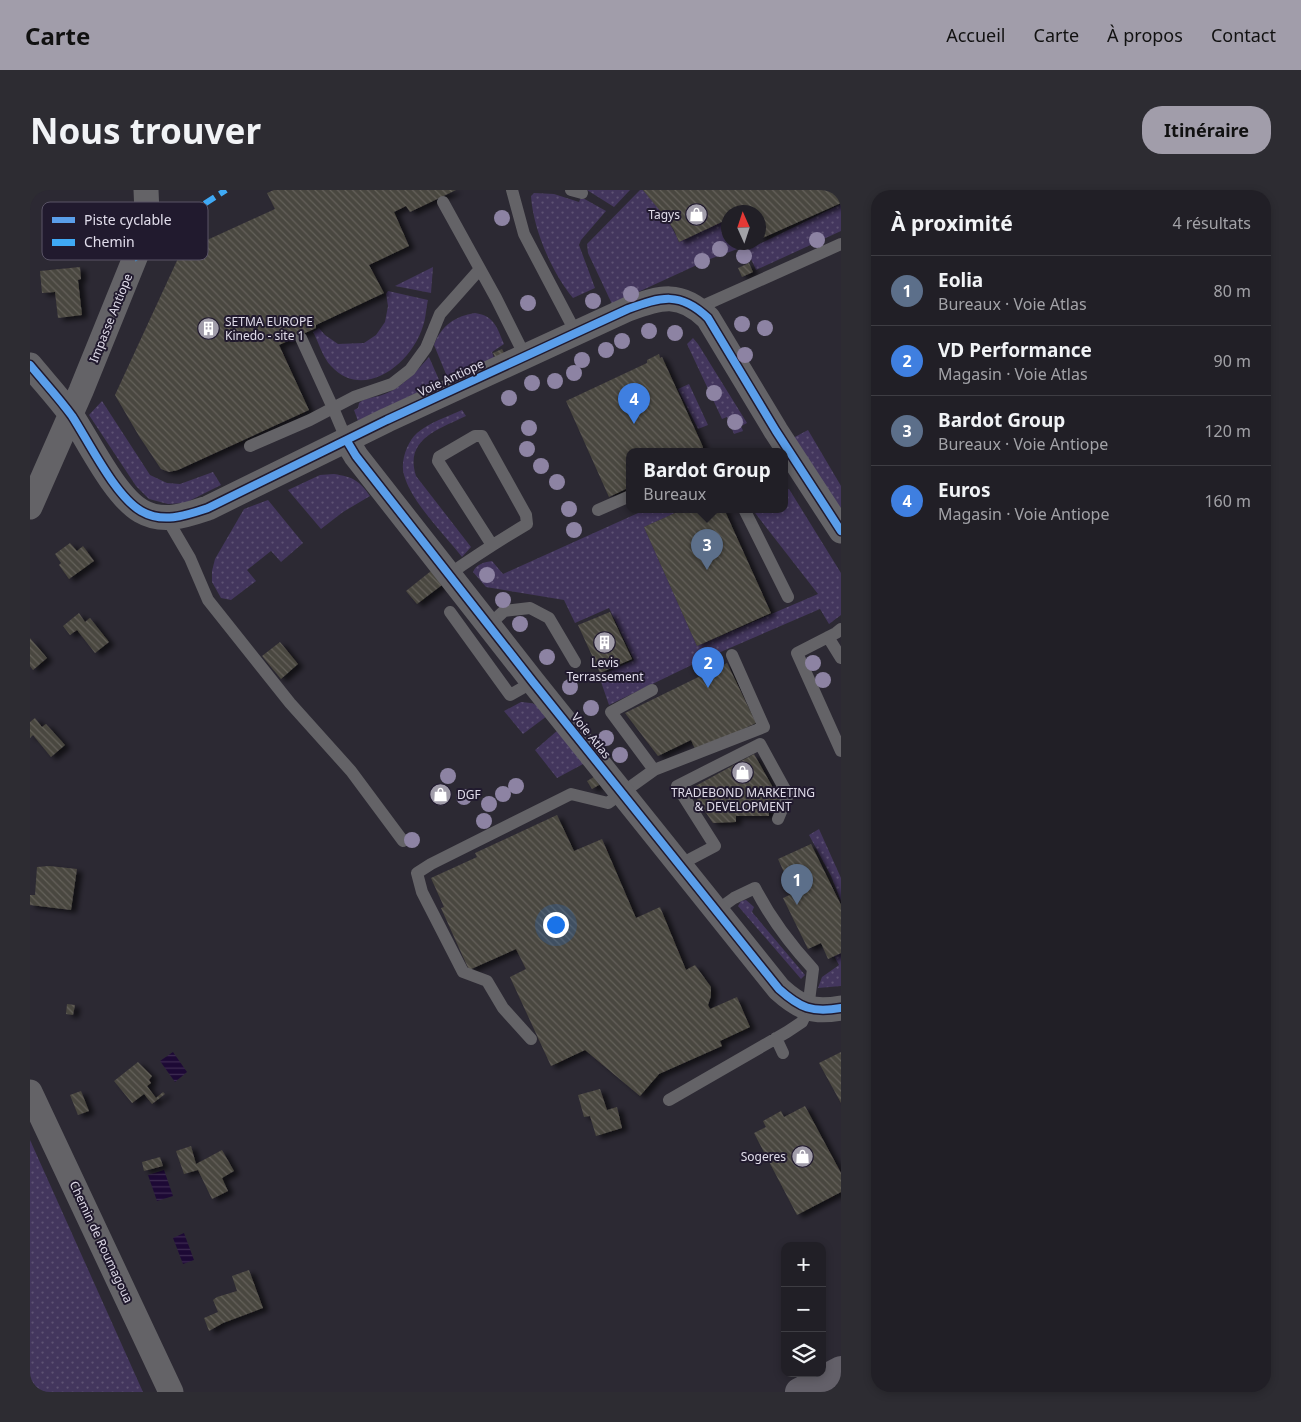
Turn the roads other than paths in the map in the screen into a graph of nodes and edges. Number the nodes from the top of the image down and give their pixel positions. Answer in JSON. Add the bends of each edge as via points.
{"nodes":[{"id":1,"x":512,"y":190,"type":"edge"},
{"id":2,"x":443,"y":202,"type":"dead end"},
{"id":3,"x":841,"y":244,"type":"edge"},
{"id":4,"x":134,"y":260,"type":"edge"},
{"id":5,"x":480,"y":269,"type":"junction"},
{"id":6,"x":698,"y":308,"type":"junction"},
{"id":7,"x":576,"y":333,"type":"junction"},
{"id":8,"x":301,"y":338,"type":"dead end"},
{"id":9,"x":525,"y":356,"type":"junction"},
{"id":10,"x":30,"y":365,"type":"edge"},
{"id":11,"x":333,"y":408,"type":"junction"},
{"id":12,"x":70,"y":414,"type":"junction"},
{"id":13,"x":347,"y":441,"type":"junction"},
{"id":14,"x":250,"y":446,"type":"dead end"},
{"id":15,"x":785,"y":448,"type":"edge"},
{"id":16,"x":788,"y":453,"type":"edge"},
{"id":17,"x":626,"y":498,"type":"edge"},
{"id":18,"x":30,"y":507,"type":"edge"},
{"id":19,"x":598,"y":510,"type":"dead end"},
{"id":20,"x":746,"y":513,"type":"edge"},
{"id":21,"x":166,"y":517,"type":"junction"},
{"id":22,"x":841,"y":531,"type":"edge"},
{"id":23,"x":492,"y":545,"type":"junction"},
{"id":24,"x":448,"y":575,"type":"junction"},
{"id":25,"x":788,"y":597,"type":"dead end"},
{"id":26,"x":450,"y":612,"type":"dead end"},
{"id":27,"x":489,"y":625,"type":"junction"},
{"id":28,"x":841,"y":629,"type":"edge"},
{"id":29,"x":828,"y":637,"type":"junction"},
{"id":30,"x":732,"y":655,"type":"dead end"},
{"id":31,"x":841,"y":658,"type":"edge"},
{"id":32,"x":575,"y":662,"type":"dead end"},
{"id":33,"x":533,"y":682,"type":"junction"},
{"id":34,"x":652,"y":690,"type":"dead end"},
{"id":35,"x":841,"y":750,"type":"edge"},
{"id":36,"x":654,"y":770,"type":"junction"},
{"id":37,"x":621,"y":793,"type":"junction"},
{"id":38,"x":778,"y":819,"type":"dead end"},
{"id":39,"x":403,"y":841,"type":"dead end"},
{"id":40,"x":678,"y":865,"type":"junction"},
{"id":41,"x":716,"y":911,"type":"junction"},
{"id":42,"x":841,"y":1008,"type":"edge"},
{"id":43,"x":808,"y":1009,"type":"junction"},
{"id":44,"x":776,"y":1038,"type":"junction"},
{"id":45,"x":531,"y":1039,"type":"dead end"},
{"id":46,"x":783,"y":1053,"type":"dead end"},
{"id":47,"x":30,"y":1092,"type":"edge"},
{"id":48,"x":669,"y":1100,"type":"dead end"},
{"id":49,"x":841,"y":1370,"type":"edge"},
{"id":50,"x":171,"y":1392,"type":"edge"},
{"id":51,"x":799,"y":1392,"type":"edge"}],
"edges":[{"from":1,"to":7,"type":"lane","via":[[524,234]]},
{"from":2,"to":5,"type":"lane"},
{"from":3,"to":6,"type":"lane"},
{"from":4,"to":12,"type":"street","name":"Impasse Antiope"},
{"from":5,"to":9,"type":"lane"},
{"from":5,"to":11,"type":"lane","via":[[440,314],[426,348],[410,370],[392,384]]},
{"from":6,"to":7,"type":"street","name":"Voie Antiope","via":[[686,301],[653,300]]},
{"from":6,"to":15,"type":"street","via":[[708,318]]},
{"from":7,"to":9,"type":"street","name":"Voie Antiope"},
{"from":8,"to":11,"type":"lane"},
{"from":9,"to":13,"type":"street","name":"Voie Antiope"},
{"from":10,"to":12,"type":"street","name":"Voie Antiope"},
{"from":11,"to":13,"type":"lane"},
{"from":11,"to":14,"type":"lane"},
{"from":12,"to":18,"type":"street","name":"Impasse Antiope"},
{"from":12,"to":21,"type":"street","name":"Voie Antiope","via":[[123,495],[142,511]]},
{"from":13,"to":21,"type":"street","name":"Voie Antiope","via":[[208,508],[180,517]]},
{"from":13,"to":24,"type":"street","name":"Voie Atlas"},
{"from":16,"to":22,"type":"street"},
{"from":17,"to":19,"type":"lane"},
{"from":20,"to":25,"type":"lane"},
{"from":21,"to":39,"type":"lane","via":[[190,558],[208,600],[290,703],[351,771]]},
{"from":23,"to":23,"type":"lane","via":[[526,524],[526,515],[482,436],[475,436],[439,456],[438,461]]},
{"from":23,"to":24,"type":"lane"},
{"from":24,"to":27,"type":"street","name":"Voie Atlas"},
{"from":26,"to":33,"type":"lane","via":[[510,695]]},
{"from":27,"to":32,"type":"lane","via":[[504,611],[530,608],[549,618]]},
{"from":27,"to":33,"type":"street","name":"Voie Atlas"},
{"from":28,"to":29,"type":"lane"},
{"from":29,"to":31,"type":"lane"},
{"from":29,"to":35,"type":"lane","via":[[797,653]]},
{"from":30,"to":36,"type":"lane","via":[[764,728]]},
{"from":33,"to":37,"type":"street","name":"Voie Atlas"},
{"from":34,"to":36,"type":"lane","via":[[610,712]]},
{"from":36,"to":37,"type":"lane"},
{"from":37,"to":40,"type":"street","name":"Voie Atlas"},
{"from":37,"to":45,"type":"lane","via":[[608,803],[571,794],[417,873],[422,892],[463,972],[487,981],[503,1008]]},
{"from":38,"to":40,"type":"lane","via":[[788,795],[760,744],[676,786],[715,846]]},
{"from":40,"to":41,"type":"street","name":"Voie Atlas"},
{"from":41,"to":43,"type":"street","name":"Voie Atlas","via":[[779,989]]},
{"from":41,"to":43,"type":"lane","via":[[756,888],[768,913],[813,969]]},
{"from":42,"to":43,"type":"street"},
{"from":43,"to":44,"type":"lane","via":[[802,1022]]},
{"from":44,"to":46,"type":"lane"},
{"from":44,"to":48,"type":"lane"},
{"from":47,"to":50,"type":"street","name":"Chemin de Roumagoua"},
{"from":49,"to":51,"type":"highway"}]}
